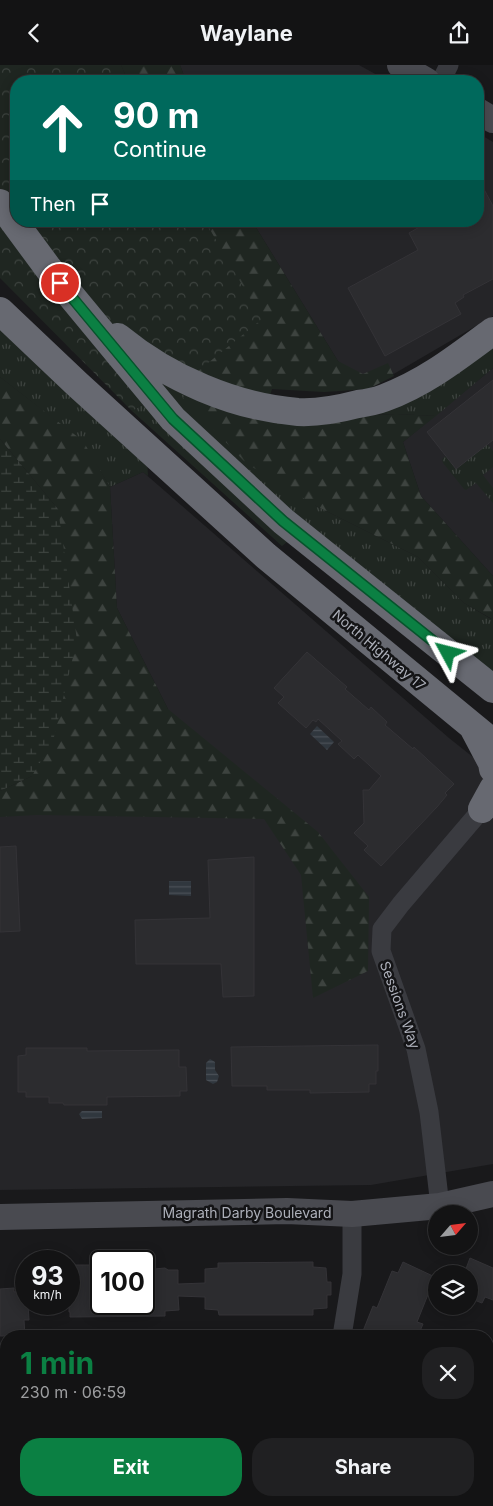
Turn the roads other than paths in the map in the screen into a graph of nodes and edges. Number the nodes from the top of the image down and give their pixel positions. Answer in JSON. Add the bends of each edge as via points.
{"nodes":[{"id":1,"x":449,"y":65,"type":"edge"},
{"id":2,"x":423,"y":74,"type":"edge"},
{"id":3,"x":0,"y":203,"type":"edge"},
{"id":4,"x":10,"y":217,"type":"edge"},
{"id":5,"x":17,"y":227,"type":"edge"},
{"id":6,"x":48,"y":269,"type":"junction"},
{"id":7,"x":0,"y":311,"type":"edge"},
{"id":8,"x":493,"y":331,"type":"edge"},
{"id":9,"x":493,"y":689,"type":"edge"},
{"id":10,"x":487,"y":732,"type":"edge"},
{"id":11,"x":493,"y":769,"type":"edge"},
{"id":12,"x":488,"y":799,"type":"edge"},
{"id":13,"x":493,"y":1194,"type":"edge"},
{"id":14,"x":440,"y":1205,"type":"edge"},
{"id":15,"x":444,"y":1205,"type":"edge"},
{"id":16,"x":428,"y":1207,"type":"edge"},
{"id":17,"x":352,"y":1214,"type":"junction"},
{"id":18,"x":0,"y":1217,"type":"edge"},
{"id":19,"x":343,"y":1330,"type":"edge"}],
"edges":[{"from":1,"to":2,"type":"street"},
{"from":3,"to":4,"type":"highway"},
{"from":5,"to":6,"type":"highway"},
{"from":6,"to":8,"type":"highway","via":[[106,327],[137,352],[193,384],[226,396],[299,412],[382,399],[406,389],[431,376]]},
{"from":6,"to":9,"type":"highway","via":[[173,419],[283,521]]},
{"from":7,"to":10,"type":"highway","name":"North Highway 17","via":[[266,556],[415,679]]},
{"from":10,"to":11,"type":"highway"},
{"from":12,"to":14,"type":"street","name":"Sessions Way","via":[[382,929],[381,951],[416,1049]]},
{"from":13,"to":15,"type":"main road","name":"Magrath Darby Boulevard"},
{"from":16,"to":17,"type":"main road","name":"Magrath Darby Boulevard"},
{"from":17,"to":18,"type":"main road","name":"Magrath Darby Boulevard","via":[[269,1211]]},
{"from":17,"to":19,"type":"street","via":[[352,1274]]}]}
